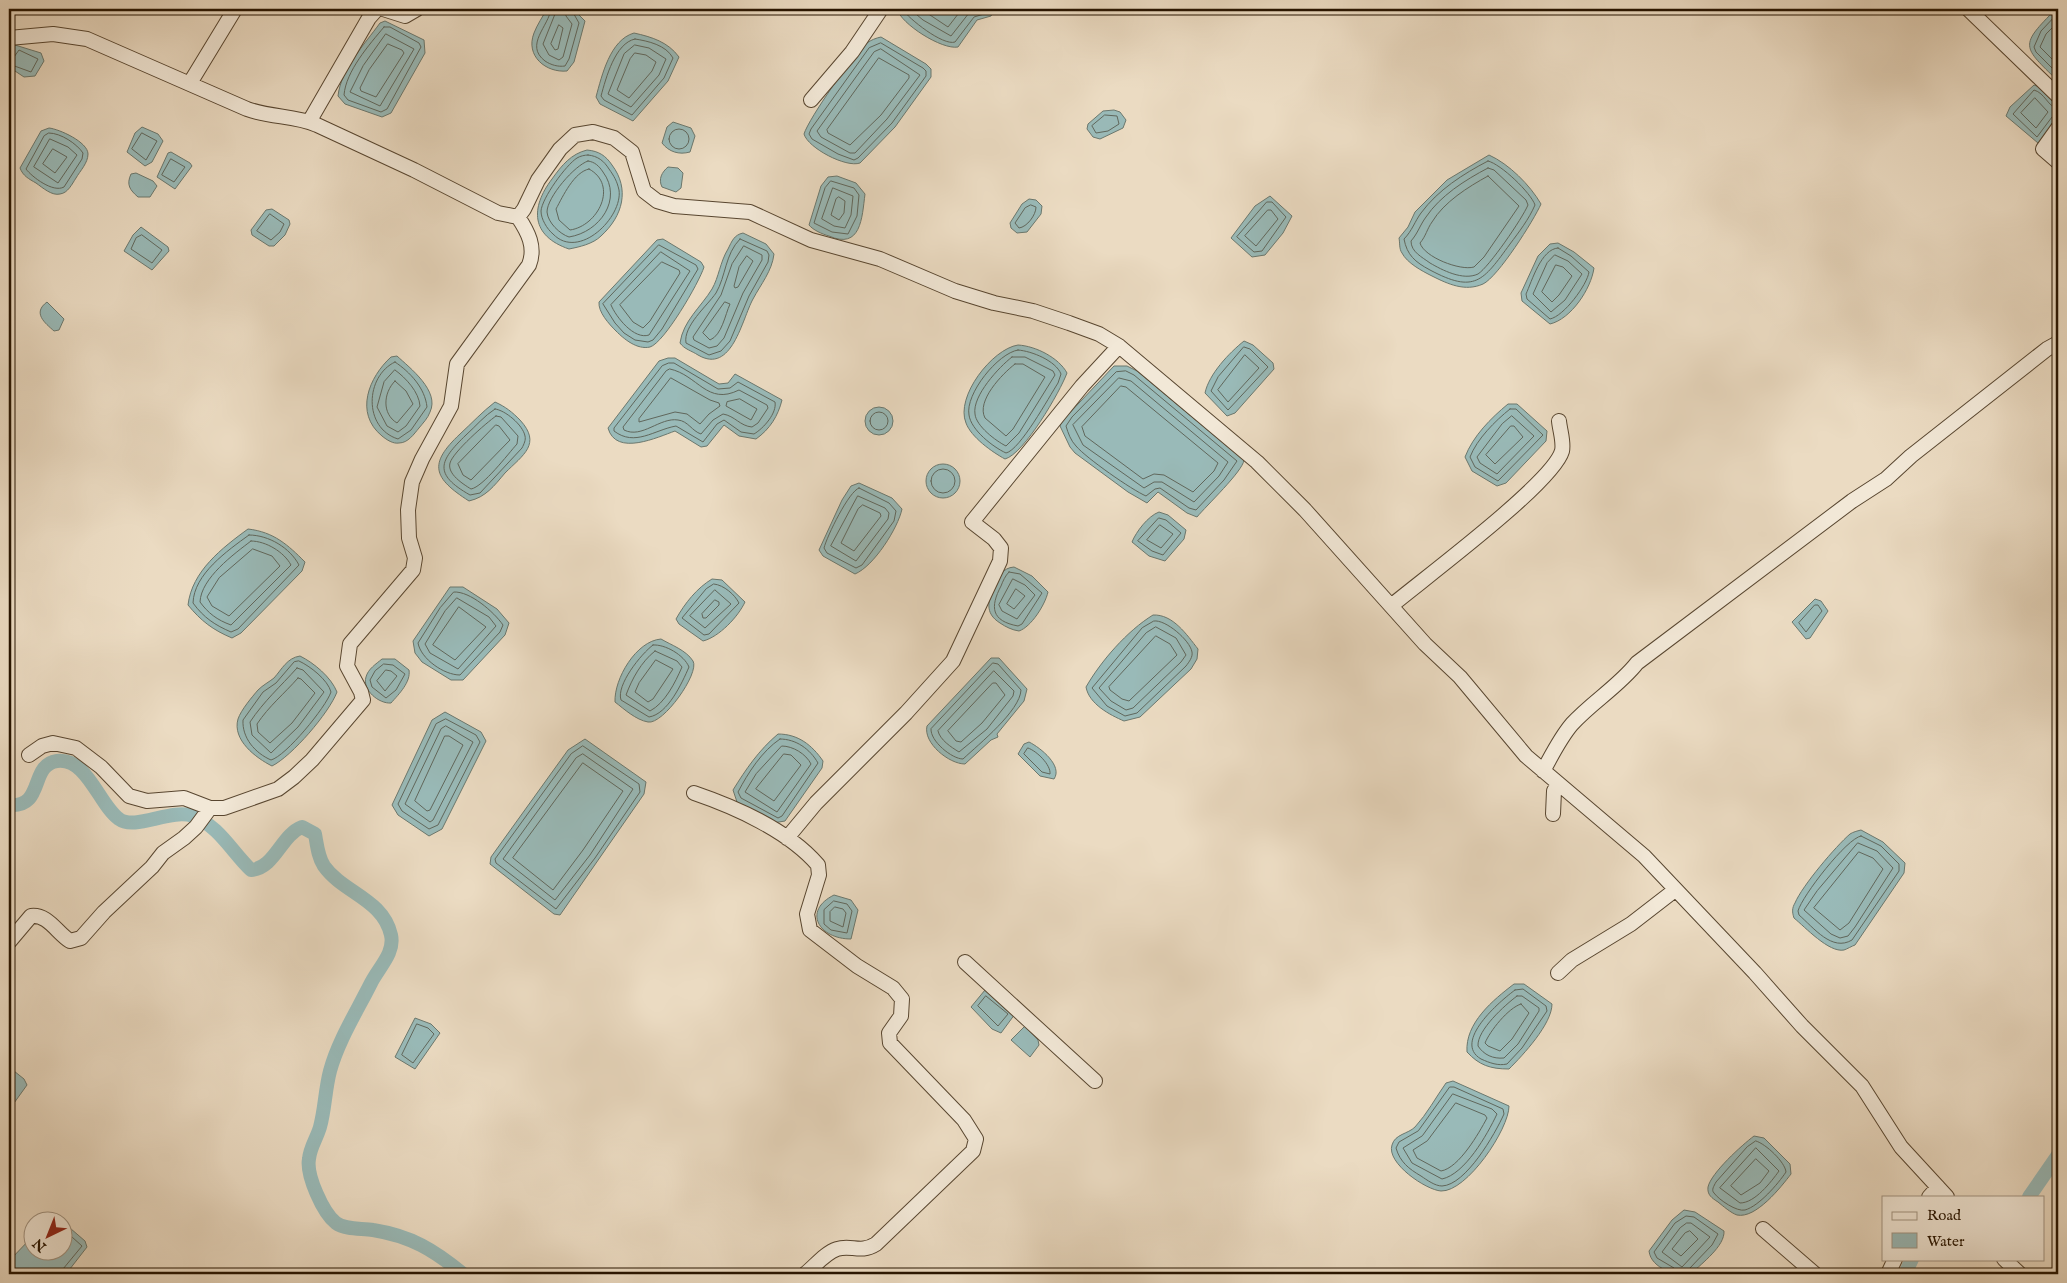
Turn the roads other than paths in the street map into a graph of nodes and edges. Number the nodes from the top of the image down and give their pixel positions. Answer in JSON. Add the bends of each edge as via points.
{"nodes":[{"id":1,"x":235,"y":9,"type":"edge"},
{"id":2,"x":377,"y":9,"type":"edge"},
{"id":3,"x":383,"y":9,"type":"edge"},
{"id":4,"x":417,"y":9,"type":"edge"},
{"id":5,"x":881,"y":9,"type":"edge"},
{"id":6,"x":1968,"y":9,"type":"edge"},
{"id":7,"x":9,"y":38,"type":"edge"},
{"id":8,"x":190,"y":83,"type":"junction"},
{"id":9,"x":2058,"y":96,"type":"edge"},
{"id":10,"x":811,"y":100,"type":"dead end"},
{"id":11,"x":309,"y":122,"type":"junction"},
{"id":12,"x":2058,"y":128,"type":"edge"},
{"id":13,"x":2058,"y":162,"type":"edge"},
{"id":14,"x":518,"y":217,"type":"junction"},
{"id":15,"x":2058,"y":343,"type":"edge"},
{"id":16,"x":1119,"y":346,"type":"junction"},
{"id":17,"x":1558,"y":421,"type":"dead end"},
{"id":18,"x":1391,"y":606,"type":"junction"},
{"id":19,"x":29,"y":755,"type":"dead end"},
{"id":20,"x":1543,"y":771,"type":"junction"},
{"id":21,"x":1558,"y":784,"type":"junction"},
{"id":22,"x":694,"y":792,"type":"dead end"},
{"id":23,"x":207,"y":812,"type":"junction"},
{"id":24,"x":1553,"y":814,"type":"dead end"},
{"id":25,"x":787,"y":838,"type":"junction"},
{"id":26,"x":1675,"y":890,"type":"junction"},
{"id":27,"x":9,"y":942,"type":"edge"},
{"id":28,"x":965,"y":962,"type":"dead end"},
{"id":29,"x":1558,"y":973,"type":"dead end"},
{"id":30,"x":1095,"y":1081,"type":"dead end"},
{"id":31,"x":1938,"y":1194,"type":"edge"},
{"id":32,"x":1763,"y":1230,"type":"dead end"},
{"id":33,"x":1895,"y":1260,"type":"edge"},
{"id":34,"x":2005,"y":1260,"type":"edge"},
{"id":35,"x":805,"y":1274,"type":"edge"},
{"id":36,"x":1815,"y":1274,"type":"edge"},
{"id":37,"x":1888,"y":1274,"type":"edge"},
{"id":38,"x":2020,"y":1274,"type":"edge"}],
"edges":[{"from":1,"to":8,"type":"street"},
{"from":2,"to":11,"type":"street","via":[[348,52]]},
{"from":3,"to":4,"type":"street","via":[[405,16]]},
{"from":5,"to":10,"type":"street","via":[[852,52]]},
{"from":6,"to":9,"type":"street"},
{"from":7,"to":8,"type":"street","via":[[54,34],[74,36],[104,45]]},
{"from":8,"to":11,"type":"street","via":[[265,116]]},
{"from":11,"to":14,"type":"street","via":[[498,213]]},
{"from":12,"to":13,"type":"street","via":[[2043,149]]},
{"from":14,"to":16,"type":"street","via":[[560,149],[575,135],[593,132],[614,138],[632,152],[644,191],[657,201],[674,206],[750,212],[811,240],[880,259],[955,291],[1069,323],[1099,334]]},
{"from":14,"to":23,"type":"street","via":[[531,241],[529,265],[457,364],[451,406],[412,482],[408,538],[415,558],[413,570],[350,644],[347,666],[363,700],[312,760],[278,789]]},
{"from":15,"to":20,"type":"street","via":[[1911,456],[1886,479],[1852,501],[1637,663],[1571,725]]},
{"from":16,"to":18,"type":"street","via":[[1257,462]]},
{"from":16,"to":25,"type":"street","via":[[972,522],[998,543],[1000,561],[954,660],[816,803]]},
{"from":17,"to":18,"type":"street","via":[[1563,445],[1561,453],[1544,476],[1510,509]]},
{"from":18,"to":20,"type":"street","via":[[1460,676],[1526,756]]},
{"from":19,"to":23,"type":"street","via":[[53,743],[76,748],[101,767],[129,796],[147,801],[184,798]]},
{"from":20,"to":21,"type":"street"},
{"from":21,"to":24,"type":"street","via":[[1554,791]]},
{"from":21,"to":26,"type":"street","via":[[1621,835]]},
{"from":22,"to":25,"type":"street","via":[[740,811]]},
{"from":23,"to":27,"type":"street","via":[[196,827],[163,853],[81,938],[70,941],[47,921],[31,916]]},
{"from":25,"to":35,"type":"street","via":[[818,865],[819,875],[807,914],[810,930],[892,988],[902,999],[901,1016],[889,1033],[890,1043],[964,1120],[976,1139],[973,1151],[876,1244],[867,1250],[839,1248]]},
{"from":26,"to":29,"type":"street","via":[[1631,924],[1572,960]]},
{"from":26,"to":31,"type":"street","via":[[1862,1086],[1901,1147]]},
{"from":28,"to":30,"type":"street"},
{"from":32,"to":36,"type":"street"},
{"from":33,"to":37,"type":"street"},
{"from":34,"to":38,"type":"street"}]}
